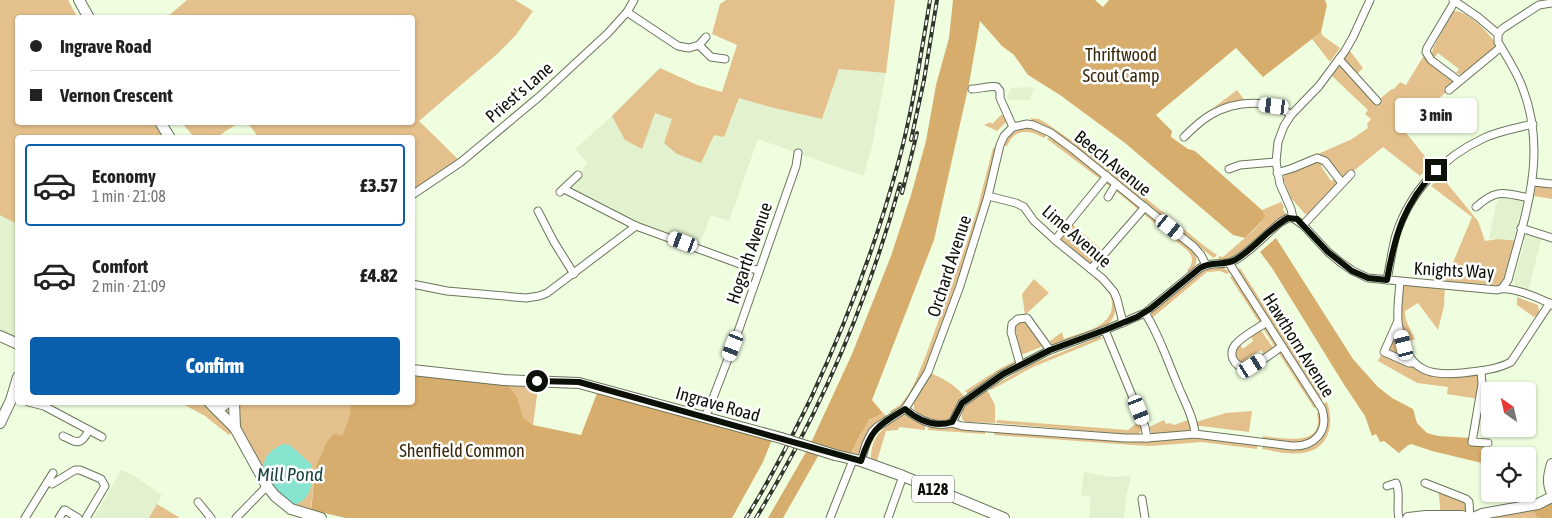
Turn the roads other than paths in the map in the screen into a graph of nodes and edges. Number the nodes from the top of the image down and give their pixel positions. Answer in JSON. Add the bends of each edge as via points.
{"nodes":[{"id":1,"x":80,"y":0,"type":"edge"},
{"id":2,"x":634,"y":0,"type":"edge"},
{"id":3,"x":1370,"y":0,"type":"edge"},
{"id":4,"x":1454,"y":0,"type":"edge"},
{"id":5,"x":1552,"y":3,"type":"edge"},
{"id":6,"x":627,"y":12,"type":"junction"},
{"id":7,"x":88,"y":15,"type":"edge"},
{"id":8,"x":1498,"y":34,"type":"junction"},
{"id":9,"x":706,"y":37,"type":"dead end"},
{"id":10,"x":699,"y":45,"type":"junction"},
{"id":11,"x":1501,"y":47,"type":"junction"},
{"id":12,"x":725,"y":59,"type":"dead end"},
{"id":13,"x":1339,"y":59,"type":"junction"},
{"id":14,"x":1459,"y":81,"type":"junction"},
{"id":15,"x":972,"y":89,"type":"dead end"},
{"id":16,"x":1449,"y":90,"type":"dead end"},
{"id":17,"x":1377,"y":102,"type":"dead end"},
{"id":18,"x":1291,"y":115,"type":"junction"},
{"id":19,"x":1532,"y":124,"type":"junction"},
{"id":20,"x":1013,"y":127,"type":"junction"},
{"id":21,"x":1184,"y":137,"type":"dead end"},
{"id":22,"x":798,"y":153,"type":"dead end"},
{"id":23,"x":1276,"y":162,"type":"junction"},
{"id":24,"x":1229,"y":169,"type":"dead end"},
{"id":25,"x":1277,"y":173,"type":"junction"},
{"id":26,"x":1351,"y":174,"type":"dead end"},
{"id":27,"x":578,"y":175,"type":"dead end"},
{"id":28,"x":1107,"y":176,"type":"junction"},
{"id":29,"x":1532,"y":182,"type":"junction"},
{"id":30,"x":1116,"y":184,"type":"junction"},
{"id":31,"x":1342,"y":184,"type":"junction"},
{"id":32,"x":1552,"y":184,"type":"edge"},
{"id":33,"x":415,"y":193,"type":"edge"},
{"id":34,"x":988,"y":196,"type":"junction"},
{"id":35,"x":1108,"y":197,"type":"dead end"},
{"id":36,"x":1529,"y":198,"type":"junction"},
{"id":37,"x":1145,"y":207,"type":"junction"},
{"id":38,"x":1476,"y":207,"type":"dead end"},
{"id":39,"x":538,"y":211,"type":"dead end"},
{"id":40,"x":1293,"y":218,"type":"junction"},
{"id":41,"x":1303,"y":224,"type":"junction"},
{"id":42,"x":636,"y":226,"type":"junction"},
{"id":43,"x":1522,"y":228,"type":"junction"},
{"id":44,"x":1552,"y":238,"type":"edge"},
{"id":45,"x":1055,"y":240,"type":"junction"},
{"id":46,"x":1229,"y":262,"type":"junction"},
{"id":47,"x":1206,"y":265,"type":"junction"},
{"id":48,"x":1091,"y":269,"type":"junction"},
{"id":49,"x":759,"y":270,"type":"junction"},
{"id":50,"x":574,"y":274,"type":"junction"},
{"id":51,"x":1387,"y":280,"type":"junction"},
{"id":52,"x":1400,"y":282,"type":"junction"},
{"id":53,"x":415,"y":285,"type":"edge"},
{"id":54,"x":1503,"y":287,"type":"junction"},
{"id":55,"x":1551,"y":304,"type":"edge"},
{"id":56,"x":1145,"y":312,"type":"junction"},
{"id":57,"x":1123,"y":322,"type":"junction"},
{"id":58,"x":1267,"y":322,"type":"junction"},
{"id":59,"x":1398,"y":323,"type":"junction"},
{"id":60,"x":1105,"y":330,"type":"junction"},
{"id":61,"x":0,"y":336,"type":"edge"},
{"id":62,"x":15,"y":343,"type":"edge"},
{"id":63,"x":1282,"y":346,"type":"junction"},
{"id":64,"x":1050,"y":350,"type":"junction"},
{"id":65,"x":1413,"y":362,"type":"junction"},
{"id":66,"x":1020,"y":364,"type":"junction"},
{"id":67,"x":415,"y":370,"type":"edge"},
{"id":68,"x":1480,"y":371,"type":"junction"},
{"id":69,"x":15,"y":398,"type":"edge"},
{"id":70,"x":40,"y":405,"type":"edge"},
{"id":71,"x":234,"y":405,"type":"edge"},
{"id":72,"x":213,"y":406,"type":"edge"},
{"id":73,"x":905,"y":409,"type":"junction"},
{"id":74,"x":704,"y":417,"type":"junction"},
{"id":75,"x":952,"y":422,"type":"junction"},
{"id":76,"x":0,"y":423,"type":"edge"},
{"id":77,"x":235,"y":428,"type":"junction"},
{"id":78,"x":89,"y":430,"type":"junction"},
{"id":79,"x":1195,"y":434,"type":"junction"},
{"id":80,"x":63,"y":436,"type":"dead end"},
{"id":81,"x":102,"y":437,"type":"dead end"},
{"id":82,"x":1147,"y":438,"type":"junction"},
{"id":83,"x":1488,"y":443,"type":"dead end"},
{"id":84,"x":857,"y":460,"type":"junction"},
{"id":85,"x":1552,"y":464,"type":"edge"},
{"id":86,"x":53,"y":473,"type":"dead end"},
{"id":87,"x":903,"y":476,"type":"junction"},
{"id":88,"x":1425,"y":483,"type":"dead end"},
{"id":89,"x":52,"y":484,"type":"junction"},
{"id":90,"x":267,"y":486,"type":"junction"},
{"id":91,"x":1387,"y":486,"type":"dead end"},
{"id":92,"x":1552,"y":495,"type":"edge"},
{"id":93,"x":1142,"y":499,"type":"dead end"},
{"id":94,"x":198,"y":502,"type":"dead end"},
{"id":95,"x":25,"y":518,"type":"edge"},
{"id":96,"x":59,"y":518,"type":"edge"},
{"id":97,"x":78,"y":518,"type":"edge"},
{"id":98,"x":86,"y":518,"type":"edge"},
{"id":99,"x":211,"y":518,"type":"edge"},
{"id":100,"x":236,"y":518,"type":"edge"},
{"id":101,"x":321,"y":518,"type":"edge"},
{"id":102,"x":830,"y":518,"type":"edge"},
{"id":103,"x":888,"y":518,"type":"edge"},
{"id":104,"x":1004,"y":518,"type":"edge"},
{"id":105,"x":1145,"y":518,"type":"edge"},
{"id":106,"x":1399,"y":518,"type":"edge"},
{"id":107,"x":1408,"y":518,"type":"edge"},
{"id":108,"x":1470,"y":518,"type":"edge"}],
"edges":[{"from":1,"to":7,"type":"main road"},
{"from":2,"to":6,"type":"street","name":"Priest's Lane"},
{"from":3,"to":13,"type":"street","via":[[1353,38]]},
{"from":4,"to":8,"type":"street"},
{"from":4,"to":14,"type":"street","via":[[1426,52],[1431,60]]},
{"from":5,"to":8,"type":"street","via":[[1539,5]]},
{"from":6,"to":10,"type":"street","via":[[678,46],[689,48]]},
{"from":6,"to":33,"type":"street","name":"Priest's Lane","via":[[540,96],[464,160]]},
{"from":8,"to":11,"type":"street"},
{"from":9,"to":10,"type":"street"},
{"from":10,"to":12,"type":"street","via":[[711,57]]},
{"from":11,"to":14,"type":"street"},
{"from":11,"to":19,"type":"street","via":[[1523,88]]},
{"from":13,"to":17,"type":"street"},
{"from":13,"to":18,"type":"street"},
{"from":14,"to":16,"type":"street"},
{"from":15,"to":20,"type":"street","via":[[997,87]]},
{"from":18,"to":21,"type":"street","via":[[1274,106],[1234,106],[1207,117]]},
{"from":18,"to":23,"type":"street","via":[[1281,133]]},
{"from":19,"to":29,"type":"street","via":[[1535,147]]},
{"from":19,"to":51,"type":"street","via":[[1486,137],[1467,147],[1426,181],[1401,222]]},
{"from":20,"to":28,"type":"street","name":"Beech Avenue","via":[[1027,124],[1045,130]]},
{"from":20,"to":34,"type":"street","name":"Orchard Avenue","via":[[1000,145]]},
{"from":22,"to":49,"type":"street","name":"Hogarth Avenue"},
{"from":23,"to":24,"type":"street"},
{"from":23,"to":25,"type":"street"},
{"from":25,"to":31,"type":"street","via":[[1317,158],[1325,161]]},
{"from":25,"to":40,"type":"street"},
{"from":26,"to":31,"type":"street"},
{"from":27,"to":42,"type":"street","via":[[562,191]]},
{"from":28,"to":30,"type":"street","name":"Beech Avenue"},
{"from":28,"to":45,"type":"street"},
{"from":29,"to":32,"type":"street"},
{"from":29,"to":36,"type":"street"},
{"from":30,"to":35,"type":"street"},
{"from":30,"to":37,"type":"street","name":"Beech Avenue"},
{"from":31,"to":41,"type":"street"},
{"from":34,"to":45,"type":"street","name":"Lime Avenue","via":[[1024,207]]},
{"from":34,"to":73,"type":"street","name":"Orchard Avenue","via":[[960,286],[928,372]]},
{"from":36,"to":38,"type":"street","via":[[1493,194]]},
{"from":36,"to":43,"type":"street"},
{"from":37,"to":47,"type":"street","name":"Beech Avenue","via":[[1194,247]]},
{"from":37,"to":48,"type":"street"},
{"from":39,"to":50,"type":"street"},
{"from":40,"to":41,"type":"street","name":"Knights Way"},
{"from":40,"to":46,"type":"street","via":[[1281,222]]},
{"from":41,"to":51,"type":"street","name":"Knights Way","via":[[1328,252],[1352,271],[1368,278]]},
{"from":42,"to":49,"type":"street"},
{"from":42,"to":50,"type":"street"},
{"from":43,"to":44,"type":"street"},
{"from":43,"to":54,"type":"street","via":[[1508,280]]},
{"from":45,"to":48,"type":"street","name":"Lime Avenue"},
{"from":46,"to":47,"type":"street"},
{"from":46,"to":58,"type":"street","name":"Hawthorn Avenue"},
{"from":47,"to":56,"type":"street"},
{"from":48,"to":57,"type":"street","name":"Lime Avenue","via":[[1114,292]]},
{"from":49,"to":74,"type":"street","name":"Hogarth Avenue"},
{"from":50,"to":53,"type":"street","via":[[547,293],[526,298],[447,291]]},
{"from":51,"to":52,"type":"street","name":"Knights Way"},
{"from":52,"to":54,"type":"street","name":"Knights Way","via":[[1497,290]]},
{"from":52,"to":59,"type":"street"},
{"from":54,"to":55,"type":"street","name":"Knights Way"},
{"from":55,"to":68,"type":"street","via":[[1511,362]]},
{"from":56,"to":57,"type":"street"},
{"from":56,"to":79,"type":"street","via":[[1185,403]]},
{"from":57,"to":60,"type":"street"},
{"from":58,"to":63,"type":"street","name":"Hawthorn Avenue"},
{"from":58,"to":63,"type":"street","via":[[1235,345],[1232,352],[1235,362],[1248,367]]},
{"from":59,"to":65,"type":"street"},
{"from":59,"to":65,"type":"street","via":[[1384,352]]},
{"from":60,"to":64,"type":"street"},
{"from":60,"to":82,"type":"street","via":[[1146,427]]},
{"from":61,"to":62,"type":"main road"},
{"from":63,"to":79,"type":"street","name":"Hawthorn Avenue","via":[[1322,409],[1323,427],[1314,440],[1292,446]]},
{"from":64,"to":66,"type":"street"},
{"from":64,"to":66,"type":"street","via":[[1027,318],[1018,319],[1011,330]]},
{"from":65,"to":68,"type":"street","via":[[1420,368],[1445,375]]},
{"from":66,"to":75,"type":"street","via":[[964,401]]},
{"from":67,"to":74,"type":"main road","name":"Ingrave Road","number":"A128","via":[[504,380],[579,382]]},
{"from":68,"to":83,"type":"street","via":[[1482,384],[1472,442]]},
{"from":69,"to":76,"type":"main road"},
{"from":70,"to":78,"type":"street"},
{"from":71,"to":77,"type":"main road"},
{"from":72,"to":77,"type":"main road"},
{"from":73,"to":75,"type":"street","name":"Hawthorn Avenue","via":[[926,422],[943,425]]},
{"from":73,"to":84,"type":"street","name":"Orchard Avenue","via":[[872,432]]},
{"from":74,"to":84,"type":"main road","name":"Ingrave Road","number":"A128","bridge":true},
{"from":75,"to":82,"type":"street","name":"Hawthorn Avenue","via":[[962,426]]},
{"from":77,"to":90,"type":"main road"},
{"from":78,"to":80,"type":"street","via":[[80,442]]},
{"from":78,"to":81,"type":"street"},
{"from":79,"to":82,"type":"street","name":"Hawthorn Avenue"},
{"from":84,"to":87,"type":"main road","name":"Ingrave Road","number":"A128"},
{"from":84,"to":102,"type":"street","name":"Orchard Avenue"},
{"from":85,"to":92,"type":"main road","via":[[1549,475]]},
{"from":86,"to":89,"type":"street"},
{"from":87,"to":103,"type":"street"},
{"from":87,"to":104,"type":"main road","name":"Ingrave Road","number":"A128"},
{"from":88,"to":108,"type":"street","via":[[1466,499]]},
{"from":89,"to":95,"type":"street"},
{"from":89,"to":98,"type":"street","via":[[75,470],[102,479],[105,486]]},
{"from":90,"to":100,"type":"street"},
{"from":90,"to":101,"type":"main road","via":[[291,509]]},
{"from":91,"to":106,"type":"street","via":[[1396,483],[1398,487]]},
{"from":92,"to":108,"type":"main road","via":[[1538,504]]},
{"from":93,"to":105,"type":"street"},
{"from":94,"to":99,"type":"street"},
{"from":96,"to":97,"type":"street","via":[[65,510]]},
{"from":107,"to":108,"type":"main road"}]}
